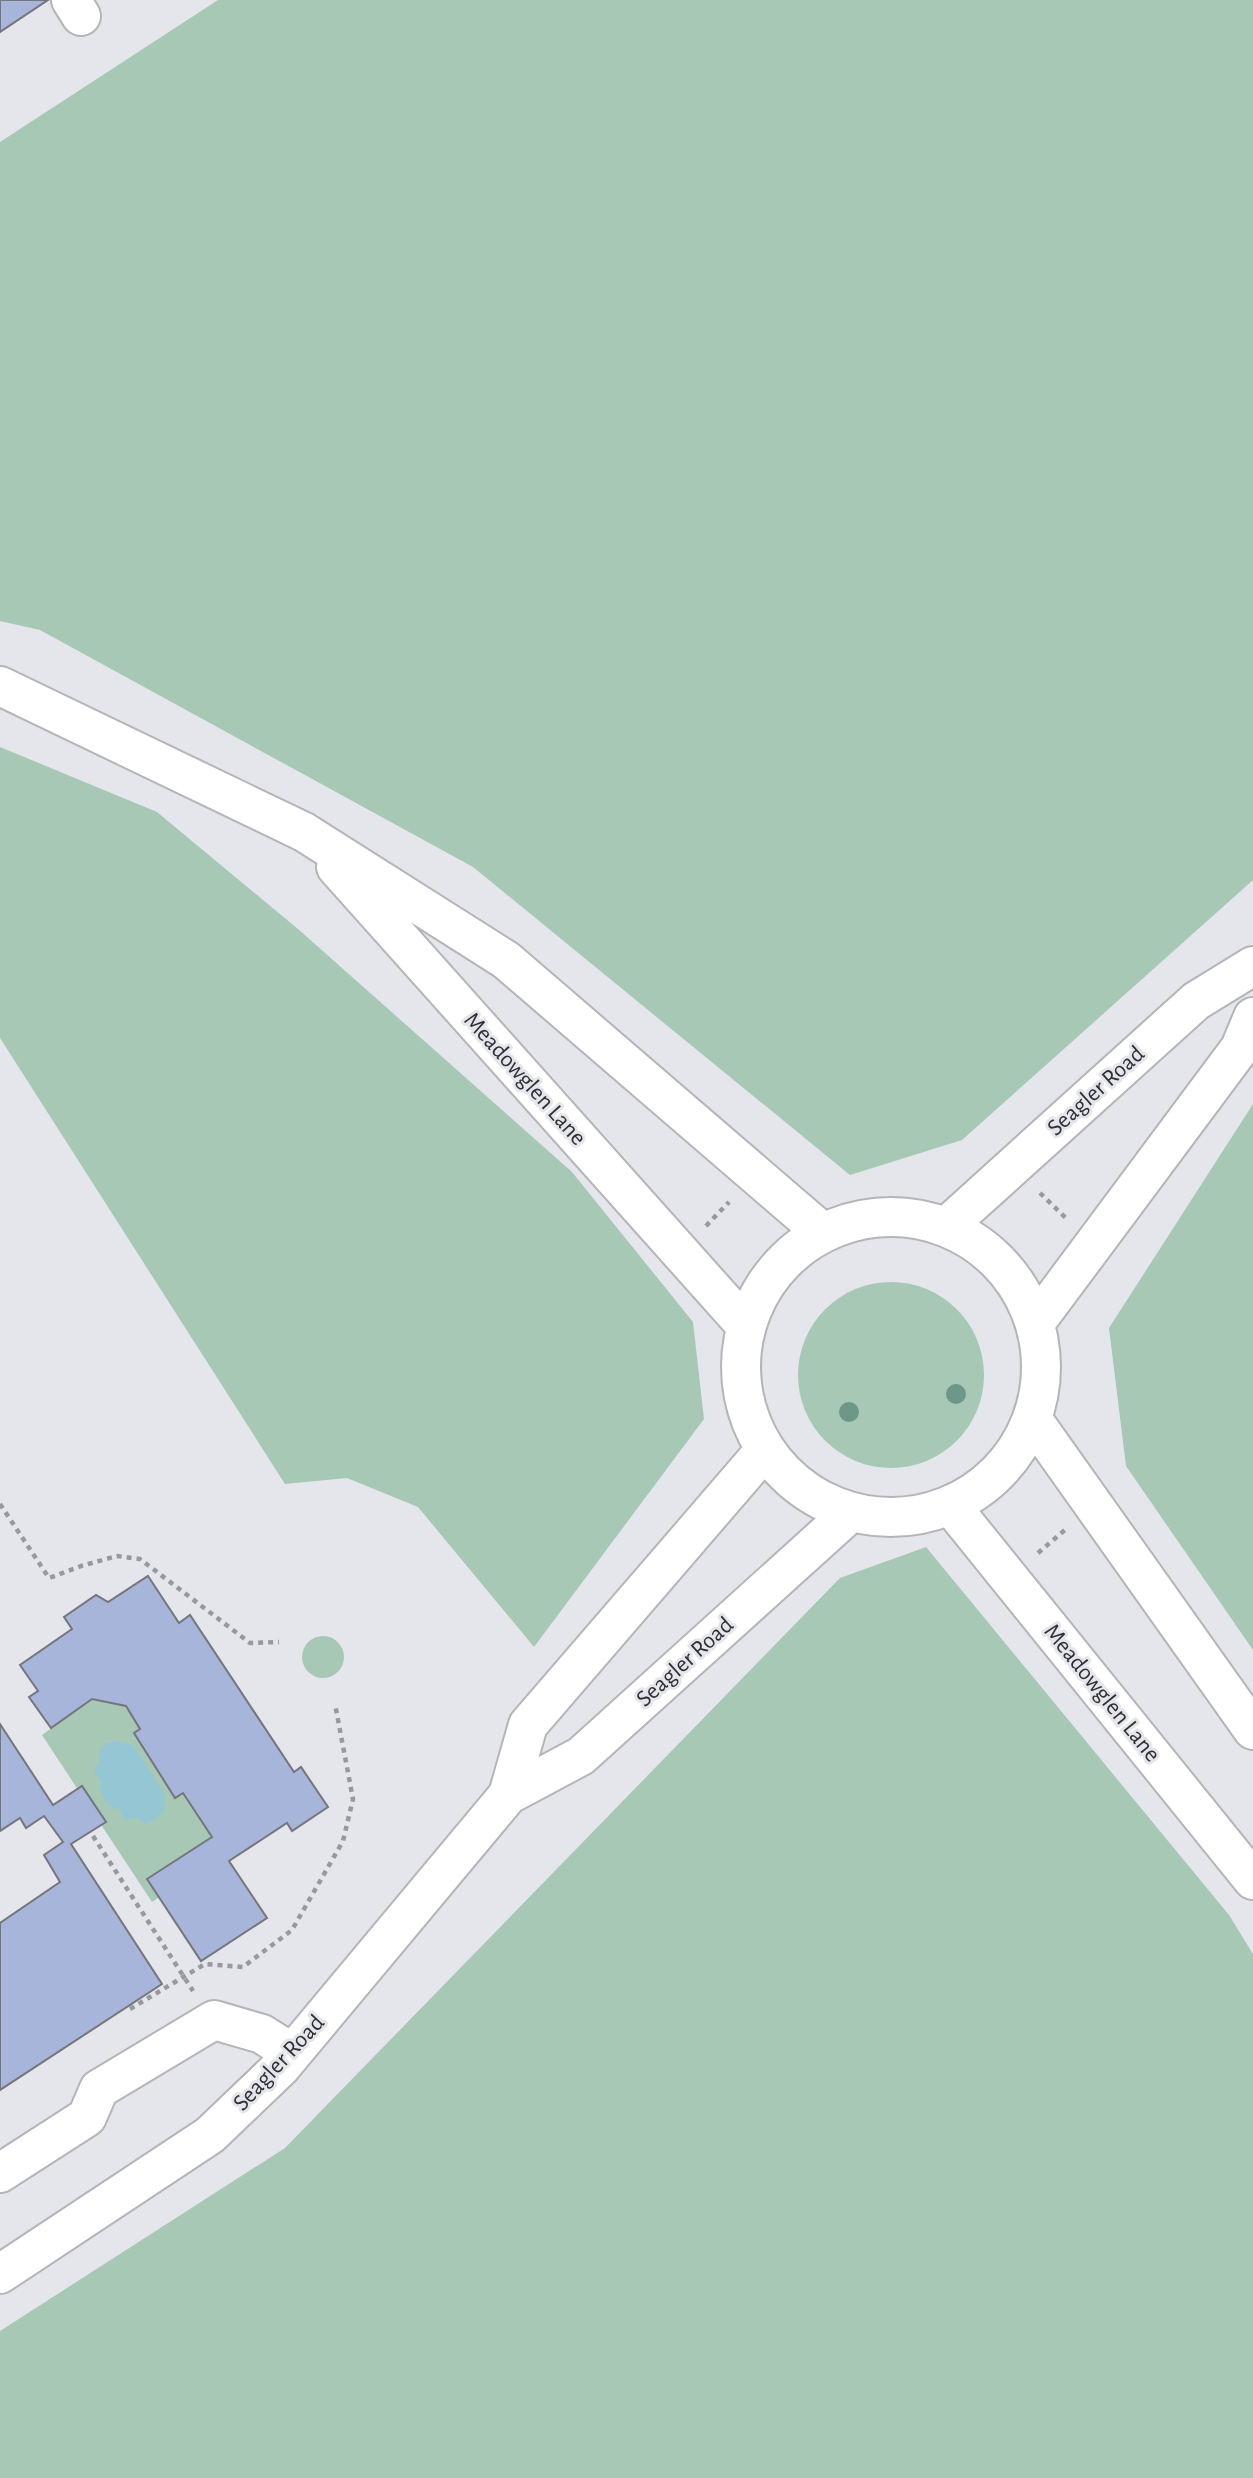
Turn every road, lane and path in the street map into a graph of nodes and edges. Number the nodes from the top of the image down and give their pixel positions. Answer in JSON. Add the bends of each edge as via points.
{"nodes":[{"id":1,"x":0,"y":686,"type":"edge"},
{"id":2,"x":304,"y":832,"type":"junction"},
{"id":3,"x":1253,"y":966,"type":"edge"},
{"id":4,"x":1253,"y":1017,"type":"edge"},
{"id":5,"x":1040,"y":1193,"type":"dead end"},
{"id":6,"x":736,"y":1194,"type":"dead end"},
{"id":7,"x":1070,"y":1222,"type":"dead end"},
{"id":8,"x":947,"y":1226,"type":"junction"},
{"id":9,"x":701,"y":1232,"type":"dead end"},
{"id":10,"x":822,"y":1232,"type":"junction"},
{"id":11,"x":1036,"y":1322,"type":"junction"},
{"id":12,"x":746,"y":1326,"type":"junction"},
{"id":13,"x":1033,"y":1420,"type":"junction"},
{"id":14,"x":765,"y":1450,"type":"junction"},
{"id":15,"x":0,"y":1504,"type":"edge"},
{"id":16,"x":951,"y":1506,"type":"junction"},
{"id":17,"x":849,"y":1513,"type":"junction"},
{"id":18,"x":1070,"y":1526,"type":"dead end"},
{"id":19,"x":1029,"y":1561,"type":"dead end"},
{"id":20,"x":279,"y":1642,"type":"dead end"},
{"id":21,"x":335,"y":1704,"type":"dead end"},
{"id":22,"x":1253,"y":1730,"type":"edge"},
{"id":23,"x":508,"y":1795,"type":"junction"},
{"id":24,"x":93,"y":1836,"type":"dead end"},
{"id":25,"x":1253,"y":1880,"type":"edge"},
{"id":26,"x":183,"y":1976,"type":"junction"},
{"id":27,"x":131,"y":2009,"type":"dead end"},
{"id":28,"x":211,"y":2022,"type":"junction"},
{"id":29,"x":292,"y":2053,"type":"junction"},
{"id":30,"x":0,"y":2174,"type":"edge"},
{"id":31,"x":0,"y":2274,"type":"edge"}],
"edges":[{"from":1,"to":2,"type":"street","name":"Meadowglen Lane"},
{"from":2,"to":10,"type":"street","name":"Meadowglen Lane","via":[[506,960]]},
{"from":2,"to":12,"type":"street","name":"Meadowglen Lane"},
{"from":3,"to":8,"type":"street","name":"Seagler Road","via":[[1196,1001]]},
{"from":4,"to":11,"type":"street","via":[[1240,1048]]},
{"from":5,"to":7,"type":"path"},
{"from":6,"to":9,"type":"path"},
{"from":8,"to":10,"type":"street","via":[[905,1216],[863,1218]]},
{"from":8,"to":11,"type":"street","via":[[986,1249],[1016,1282]]},
{"from":10,"to":12,"type":"street","via":[[788,1256],[762,1288]]},
{"from":11,"to":13,"type":"street","via":[[1043,1371]]},
{"from":12,"to":14,"type":"street","via":[[740,1368],[747,1411]]},
{"from":13,"to":16,"type":"street","via":[[1014,1456],[986,1486]]},
{"from":13,"to":22,"type":"street"},
{"from":14,"to":17,"type":"street","via":[[788,1477],[817,1499]]},
{"from":14,"to":23,"type":"street","name":"Seagler Road","via":[[528,1725]]},
{"from":15,"to":20,"type":"path","via":[[49,1578],[117,1556],[140,1559],[250,1643]]},
{"from":16,"to":17,"type":"street","via":[[900,1518]]},
{"from":16,"to":25,"type":"street","name":"Meadowglen Lane"},
{"from":17,"to":23,"type":"street","name":"Seagler Road","via":[[581,1756]]},
{"from":18,"to":19,"type":"path"},
{"from":21,"to":26,"type":"path","via":[[353,1799],[342,1841],[292,1930],[243,1966],[205,1964]]},
{"from":23,"to":29,"type":"street","name":"Seagler Road"},
{"from":24,"to":26,"type":"path"},
{"from":26,"to":27,"type":"path"},
{"from":26,"to":28,"type":"path"},
{"from":28,"to":29,"type":"street","via":[[262,2034]]},
{"from":28,"to":30,"type":"street","via":[[100,2090],[87,2118]]},
{"from":29,"to":31,"type":"street","name":"Seagler Road","via":[[210,2135]]}]}
